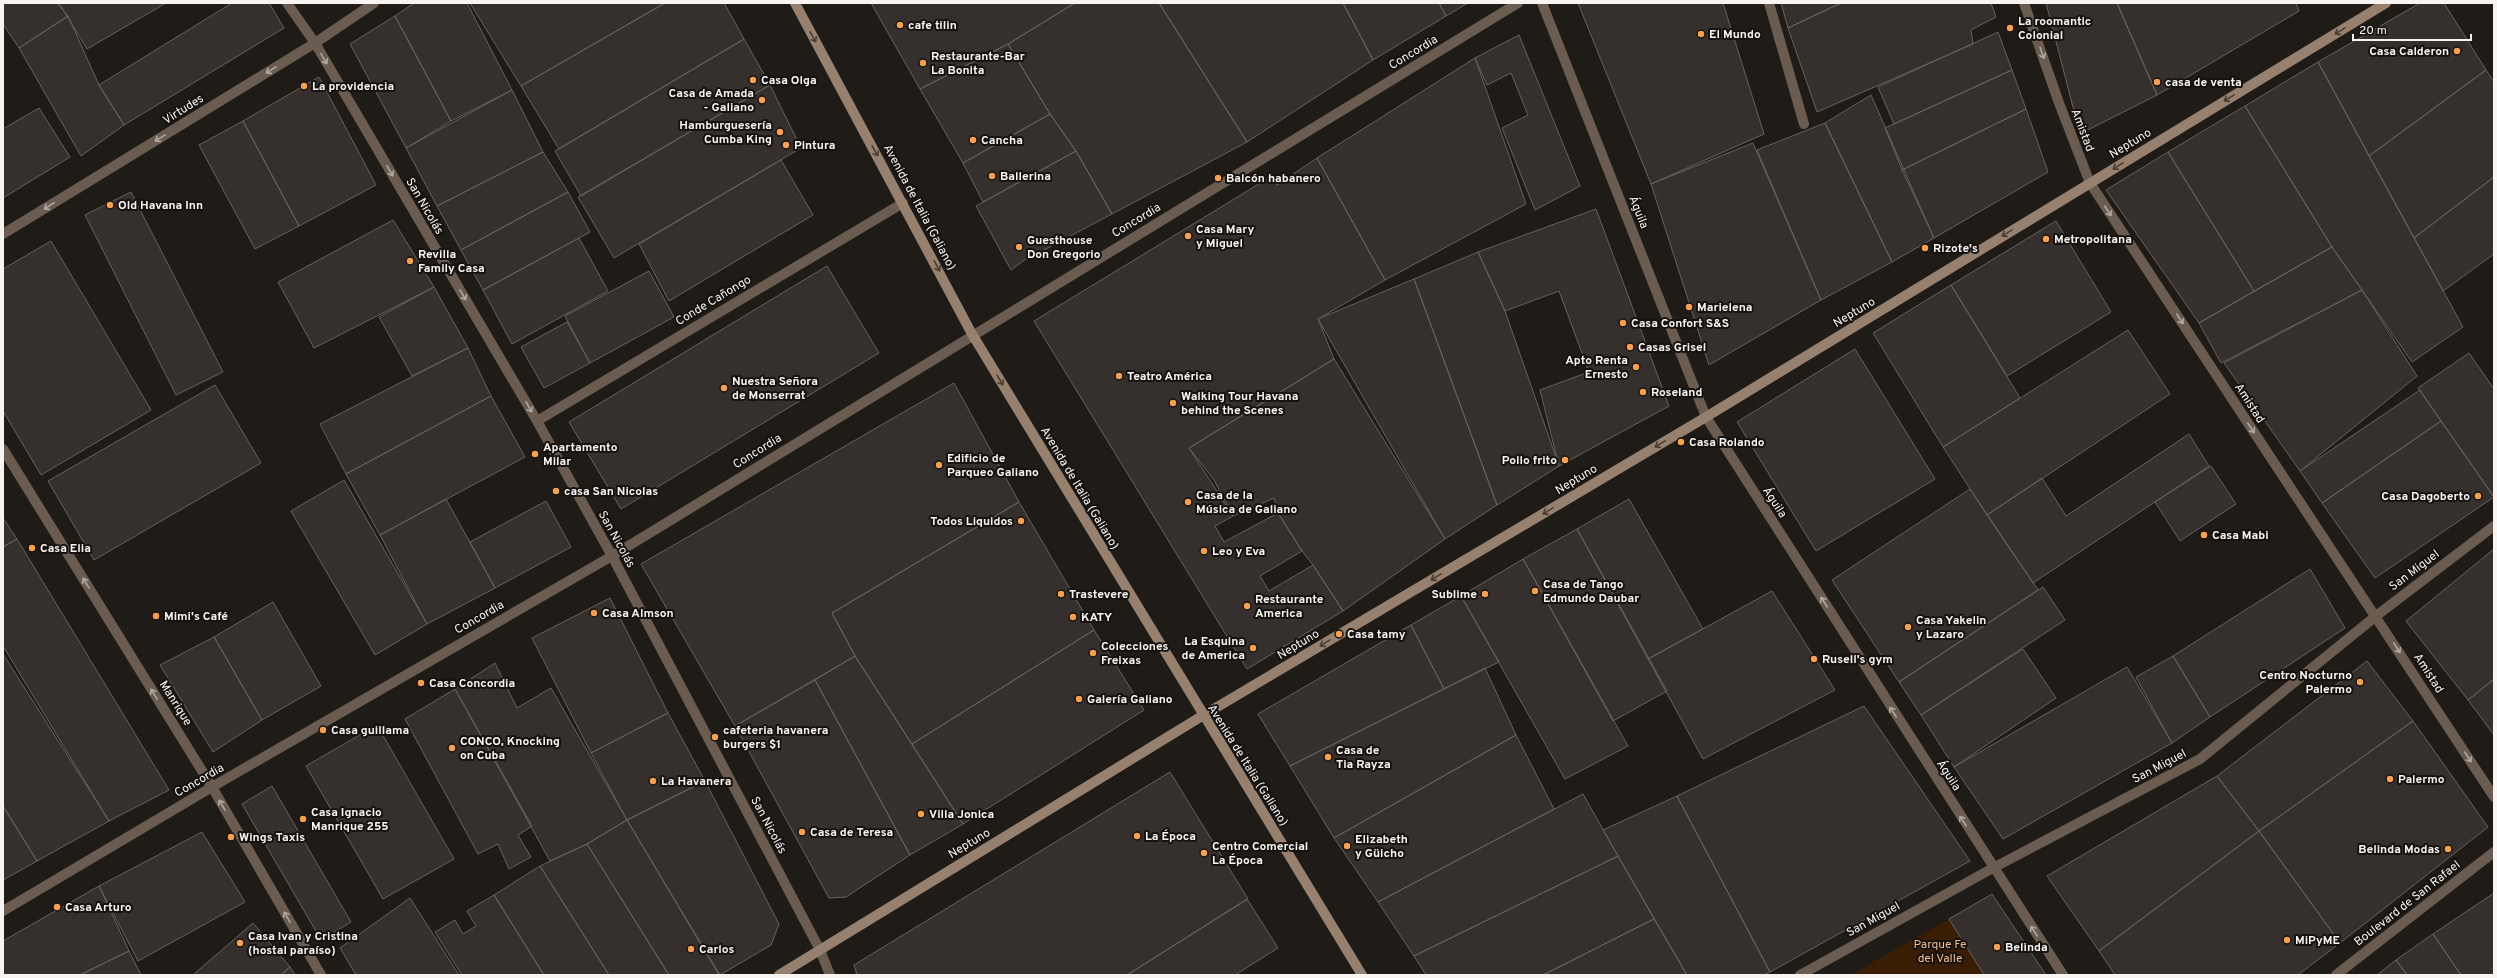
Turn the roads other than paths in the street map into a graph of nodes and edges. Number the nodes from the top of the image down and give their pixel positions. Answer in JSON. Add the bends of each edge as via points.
{"nodes":[{"id":1,"x":287,"y":3,"type":"edge"},
{"id":2,"x":374,"y":3,"type":"edge"},
{"id":3,"x":795,"y":3,"type":"edge"},
{"id":4,"x":1518,"y":3,"type":"edge"},
{"id":5,"x":1542,"y":3,"type":"edge"},
{"id":6,"x":1770,"y":3,"type":"edge"},
{"id":7,"x":2024,"y":3,"type":"edge"},
{"id":8,"x":2386,"y":3,"type":"edge"},
{"id":9,"x":315,"y":43,"type":"junction"},
{"id":10,"x":1804,"y":124,"type":"dead end"},
{"id":11,"x":2090,"y":183,"type":"junction"},
{"id":12,"x":903,"y":203,"type":"junction"},
{"id":13,"x":3,"y":234,"type":"edge"},
{"id":14,"x":972,"y":334,"type":"junction"},
{"id":15,"x":1706,"y":417,"type":"junction"},
{"id":16,"x":537,"y":421,"type":"junction"},
{"id":17,"x":3,"y":449,"type":"edge"},
{"id":18,"x":2494,"y":526,"type":"edge"},
{"id":19,"x":612,"y":556,"type":"junction"},
{"id":20,"x":2376,"y":616,"type":"junction"},
{"id":21,"x":1202,"y":716,"type":"junction"},
{"id":22,"x":212,"y":787,"type":"junction"},
{"id":23,"x":2494,"y":797,"type":"edge"},
{"id":24,"x":2494,"y":852,"type":"edge"},
{"id":25,"x":1993,"y":868,"type":"junction"},
{"id":26,"x":3,"y":911,"type":"edge"},
{"id":27,"x":820,"y":950,"type":"junction"},
{"id":28,"x":321,"y":975,"type":"edge"},
{"id":29,"x":779,"y":975,"type":"edge"},
{"id":30,"x":830,"y":975,"type":"edge"},
{"id":31,"x":1362,"y":975,"type":"edge"},
{"id":32,"x":1800,"y":975,"type":"edge"},
{"id":33,"x":2063,"y":975,"type":"edge"},
{"id":34,"x":2336,"y":975,"type":"edge"}],
"edges":[{"from":1,"to":9,"type":"street","name":"San Nicolás"},
{"from":2,"to":9,"type":"street","name":"Virtudes"},
{"from":3,"to":12,"type":"street","name":"Avenida de Italia (Galiano)","one_way":true},
{"from":4,"to":14,"type":"street","name":"Concordia"},
{"from":5,"to":15,"type":"street","name":"Águila"},
{"from":6,"to":10,"type":"street"},
{"from":7,"to":11,"type":"street","name":"Amistad","one_way":true},
{"from":8,"to":11,"type":"street","name":"Neptuno","one_way":true},
{"from":9,"to":13,"type":"street","name":"Virtudes","one_way":true},
{"from":9,"to":16,"type":"street","name":"San Nicolás","one_way":true},
{"from":11,"to":15,"type":"street","name":"Neptuno","one_way":true},
{"from":11,"to":20,"type":"street","name":"Amistad","one_way":true},
{"from":12,"to":14,"type":"street","name":"Avenida de Italia (Galiano)","one_way":true},
{"from":12,"to":16,"type":"street","name":"Conde Cañongo"},
{"from":14,"to":19,"type":"street","name":"Concordia"},
{"from":14,"to":21,"type":"street","name":"Avenida de Italia (Galiano)","one_way":true},
{"from":15,"to":21,"type":"street","name":"Neptuno","one_way":true},
{"from":25,"to":15,"type":"street","name":"Águila","one_way":true},
{"from":16,"to":19,"type":"street","name":"San Nicolás"},
{"from":22,"to":17,"type":"street","name":"Manrique","one_way":true},
{"from":18,"to":20,"type":"street","name":"San Miguel"},
{"from":19,"to":22,"type":"street","name":"Concordia"},
{"from":19,"to":27,"type":"street","name":"San Nicolás"},
{"from":20,"to":23,"type":"street","name":"Amistad","one_way":true},
{"from":20,"to":25,"type":"street","name":"San Miguel","via":[[2200,759]]},
{"from":21,"to":27,"type":"street","name":"Neptuno"},
{"from":21,"to":31,"type":"street","name":"Avenida de Italia (Galiano)"},
{"from":22,"to":26,"type":"street","name":"Concordia"},
{"from":28,"to":22,"type":"street","name":"Manrique","one_way":true},
{"from":24,"to":34,"type":"street","name":"Boulevard de San Rafael"},
{"from":25,"to":32,"type":"street","name":"San Miguel"},
{"from":33,"to":25,"type":"street","name":"Águila","one_way":true},
{"from":27,"to":29,"type":"street","name":"Neptuno"},
{"from":27,"to":30,"type":"street","name":"San Nicolás"}]}
